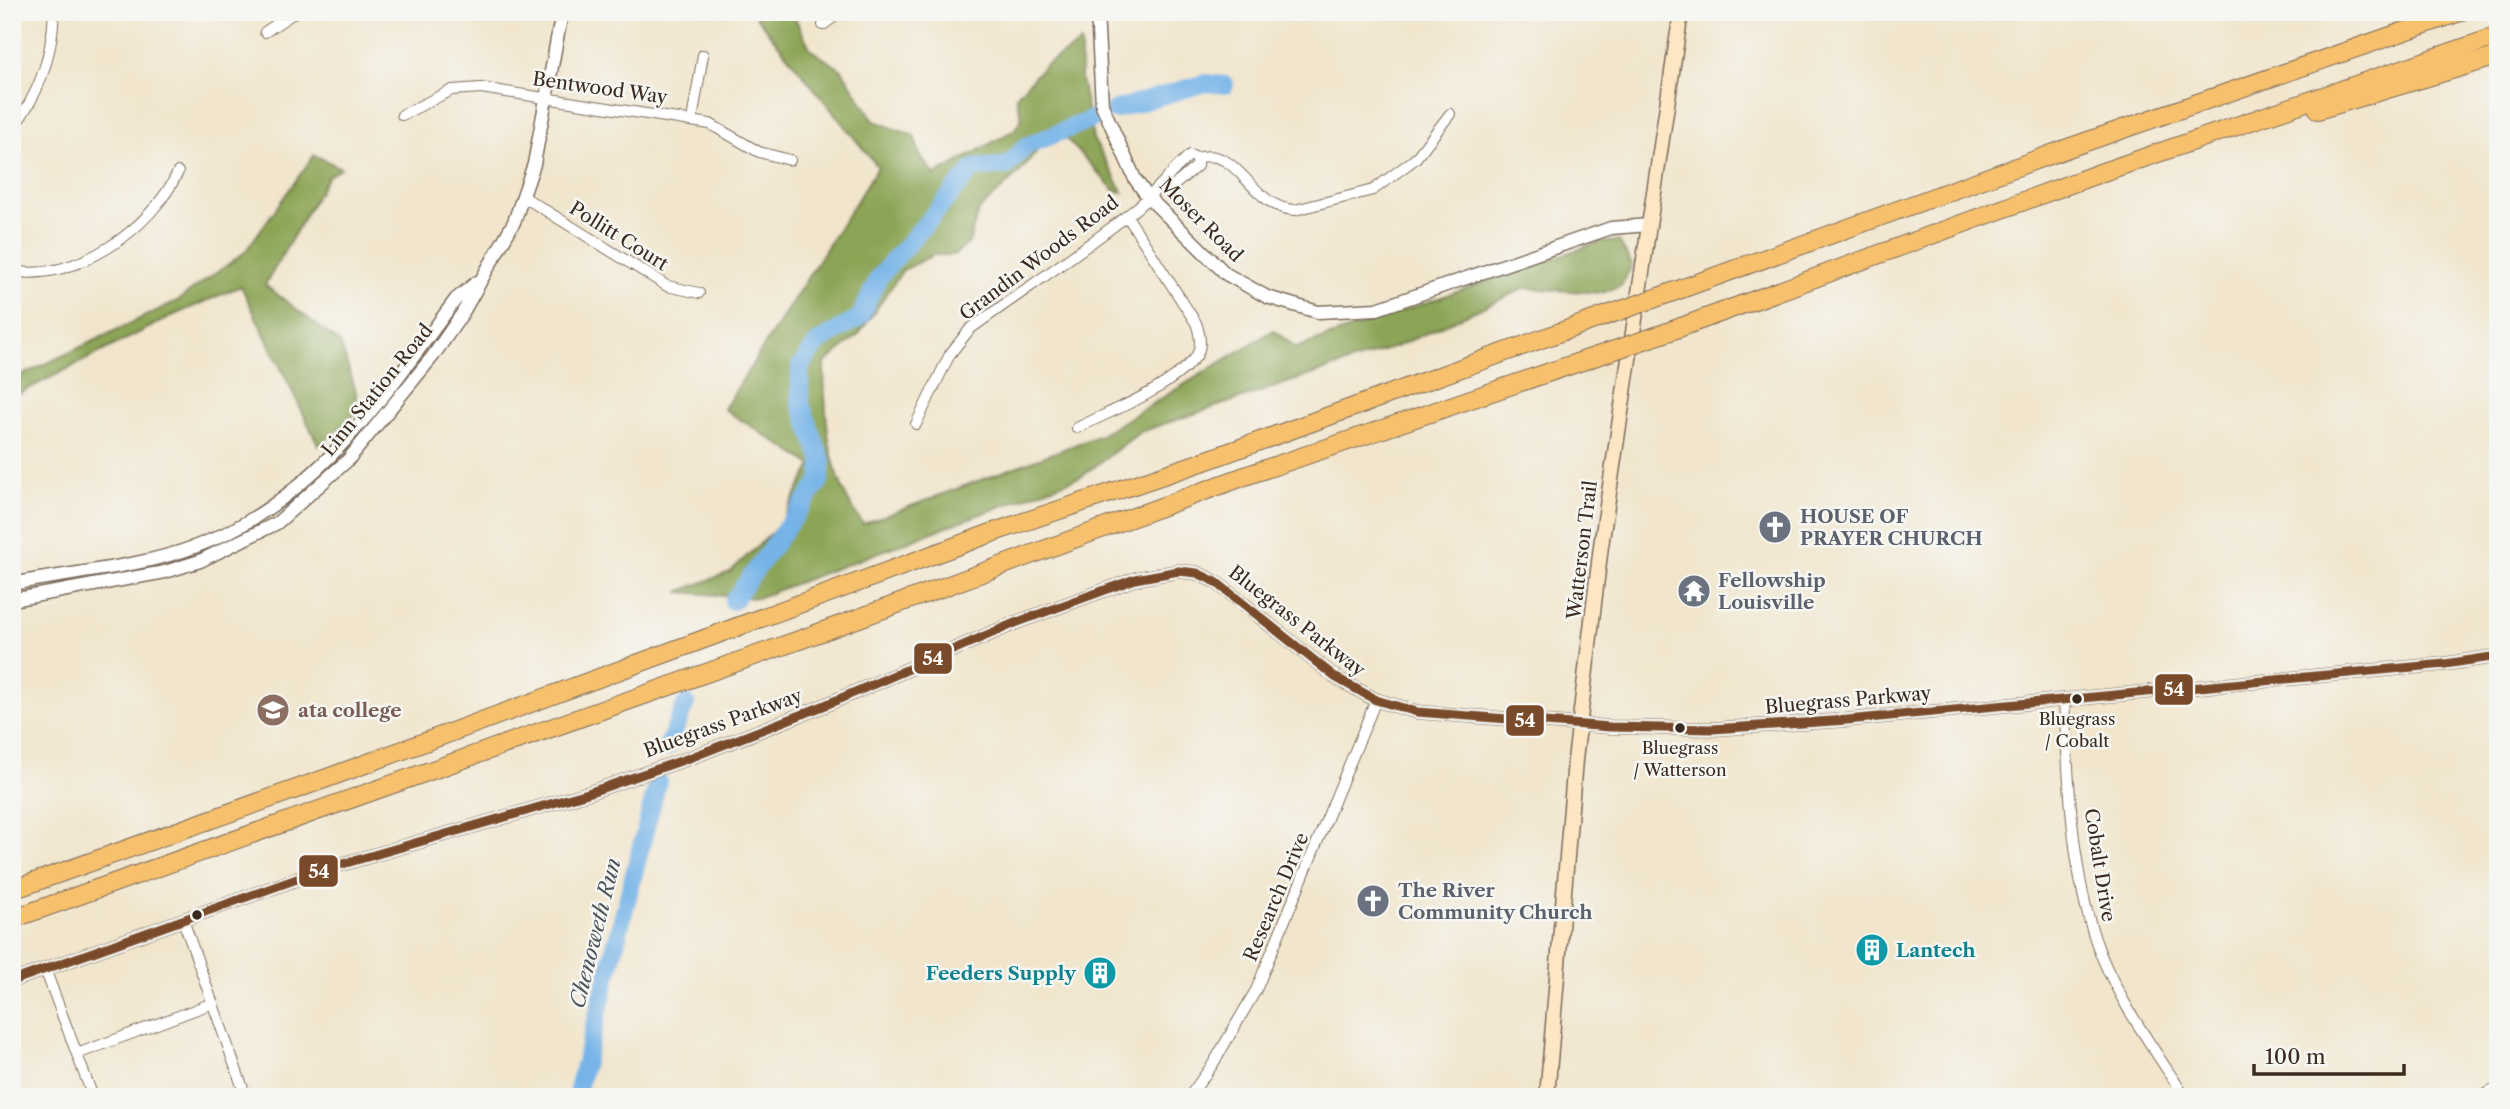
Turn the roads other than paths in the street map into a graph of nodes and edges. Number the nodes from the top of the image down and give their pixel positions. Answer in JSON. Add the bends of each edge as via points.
{"nodes":[{"id":1,"x":54,"y":12,"type":"edge"},
{"id":2,"x":295,"y":12,"type":"edge"},
{"id":3,"x":562,"y":12,"type":"edge"},
{"id":4,"x":841,"y":12,"type":"edge"},
{"id":5,"x":1097,"y":12,"type":"edge"},
{"id":6,"x":1681,"y":12,"type":"edge"},
{"id":7,"x":2460,"y":12,"type":"edge"},
{"id":8,"x":824,"y":25,"type":"dead end"},
{"id":9,"x":265,"y":32,"type":"dead end"},
{"id":10,"x":2498,"y":36,"type":"edge"},
{"id":11,"x":703,"y":55,"type":"dead end"},
{"id":12,"x":2498,"y":56,"type":"edge"},
{"id":13,"x":546,"y":98,"type":"junction"},
{"id":14,"x":1450,"y":114,"type":"dead end"},
{"id":15,"x":402,"y":115,"type":"dead end"},
{"id":16,"x":692,"y":120,"type":"junction"},
{"id":17,"x":12,"y":128,"type":"edge"},
{"id":18,"x":790,"y":160,"type":"dead end"},
{"id":19,"x":178,"y":172,"type":"dead end"},
{"id":20,"x":2100,"y":173,"type":"junction"},
{"id":21,"x":524,"y":197,"type":"junction"},
{"id":22,"x":1148,"y":197,"type":"junction"},
{"id":23,"x":1126,"y":216,"type":"junction"},
{"id":24,"x":1649,"y":226,"type":"junction"},
{"id":25,"x":12,"y":271,"type":"edge"},
{"id":26,"x":480,"y":279,"type":"junction"},
{"id":27,"x":699,"y":293,"type":"dead end"},
{"id":28,"x":916,"y":424,"type":"dead end"},
{"id":29,"x":1077,"y":428,"type":"dead end"},
{"id":30,"x":12,"y":584,"type":"edge"},
{"id":31,"x":12,"y":600,"type":"edge"},
{"id":32,"x":2498,"y":656,"type":"edge"},
{"id":33,"x":1376,"y":700,"type":"junction"},
{"id":34,"x":2064,"y":700,"type":"junction"},
{"id":35,"x":1580,"y":724,"type":"junction"},
{"id":36,"x":12,"y":890,"type":"edge"},
{"id":37,"x":12,"y":919,"type":"edge"},
{"id":38,"x":183,"y":920,"type":"junction"},
{"id":39,"x":45,"y":969,"type":"junction"},
{"id":40,"x":12,"y":981,"type":"edge"},
{"id":41,"x":213,"y":1003,"type":"junction"},
{"id":42,"x":77,"y":1054,"type":"junction"},
{"id":43,"x":2498,"y":1088,"type":"edge"},
{"id":44,"x":93,"y":1097,"type":"edge"},
{"id":45,"x":246,"y":1097,"type":"edge"},
{"id":46,"x":1189,"y":1097,"type":"edge"},
{"id":47,"x":1547,"y":1097,"type":"edge"},
{"id":48,"x":2185,"y":1097,"type":"edge"},
{"id":49,"x":2480,"y":1097,"type":"edge"}],
"edges":[{"from":1,"to":17,"type":"street","via":[[47,63],[37,90]]},
{"from":2,"to":9,"type":"street"},
{"from":3,"to":13,"type":"street","name":"Linn Station Road"},
{"from":4,"to":8,"type":"street"},
{"from":5,"to":22,"type":"street","name":"Moser Road","via":[[1102,105],[1125,159]]},
{"from":6,"to":24,"type":"main road","name":"Watterson Trail"},
{"from":7,"to":36,"type":"highway","bridge":true,"via":[[2071,147],[1202,462],[997,531]]},
{"from":10,"to":20,"type":"highway"},
{"from":11,"to":16,"type":"street"},
{"from":12,"to":20,"type":"highway"},
{"from":13,"to":15,"type":"street","name":"Bentwood Way","via":[[464,88],[436,96]]},
{"from":13,"to":16,"type":"street","name":"Bentwood Way"},
{"from":13,"to":21,"type":"street","name":"Linn Station Road"},
{"from":14,"to":22,"type":"street","name":"Grandin Woods Road","via":[[1415,159],[1373,190],[1295,210],[1282,209],[1260,197],[1226,159],[1211,154],[1197,159],[1197,166],[1171,188]]},
{"from":16,"to":18,"type":"street","name":"Bentwood Way","via":[[717,127],[759,152]]},
{"from":19,"to":25,"type":"street","via":[[157,207],[115,242],[55,272]]},
{"from":20,"to":37,"type":"highway","bridge":true,"via":[[1664,333],[1245,476],[802,639]]},
{"from":21,"to":26,"type":"street","name":"Linn Station Road","via":[[500,250]]},
{"from":21,"to":27,"type":"street","name":"Pollitt Court","via":[[667,286]]},
{"from":22,"to":23,"type":"street","name":"Grandin Woods Road"},
{"from":22,"to":24,"type":"street","name":"Moser Road","via":[[1226,274],[1267,298],[1325,312],[1389,307],[1611,228]]},
{"from":23,"to":28,"type":"street","name":"Grandin Woods Road","via":[[970,329],[950,354]]},
{"from":23,"to":29,"type":"street","via":[[1196,323],[1198,351],[1159,386]]},
{"from":24,"to":35,"type":"main road","name":"Watterson Trail","via":[[1613,457]]},
{"from":26,"to":30,"type":"street","name":"Linn Station Road","via":[[456,299],[337,449],[269,510],[218,537],[162,557]]},
{"from":26,"to":31,"type":"street","name":"Linn Station Road","via":[[462,314],[374,430],[322,486],[277,523],[236,546],[165,572]]},
{"from":32,"to":34,"type":"street","name":"Bluegrass Parkway"},
{"from":33,"to":35,"type":"street","name":"Bluegrass Parkway","via":[[1417,712]]},
{"from":33,"to":38,"type":"street","name":"Bluegrass Parkway","via":[[1335,677],[1216,582],[1189,572],[1154,573],[1015,623],[692,757],[588,793],[322,870]]},
{"from":33,"to":46,"type":"street","name":"Research Drive","via":[[1256,990]]},
{"from":34,"to":35,"type":"street","name":"Bluegrass Parkway","via":[[1724,728]]},
{"from":34,"to":48,"type":"street","name":"Cobalt Drive","via":[[2079,869],[2095,940],[2123,998]]},
{"from":35,"to":47,"type":"main road","name":"Watterson Trail"},
{"from":38,"to":39,"type":"street","name":"Bluegrass Parkway"},
{"from":38,"to":41,"type":"street"},
{"from":39,"to":40,"type":"street","name":"Bluegrass Parkway"},
{"from":39,"to":42,"type":"street"},
{"from":41,"to":42,"type":"street"},
{"from":41,"to":45,"type":"street"},
{"from":42,"to":44,"type":"street"},
{"from":43,"to":49,"type":"street"}]}
